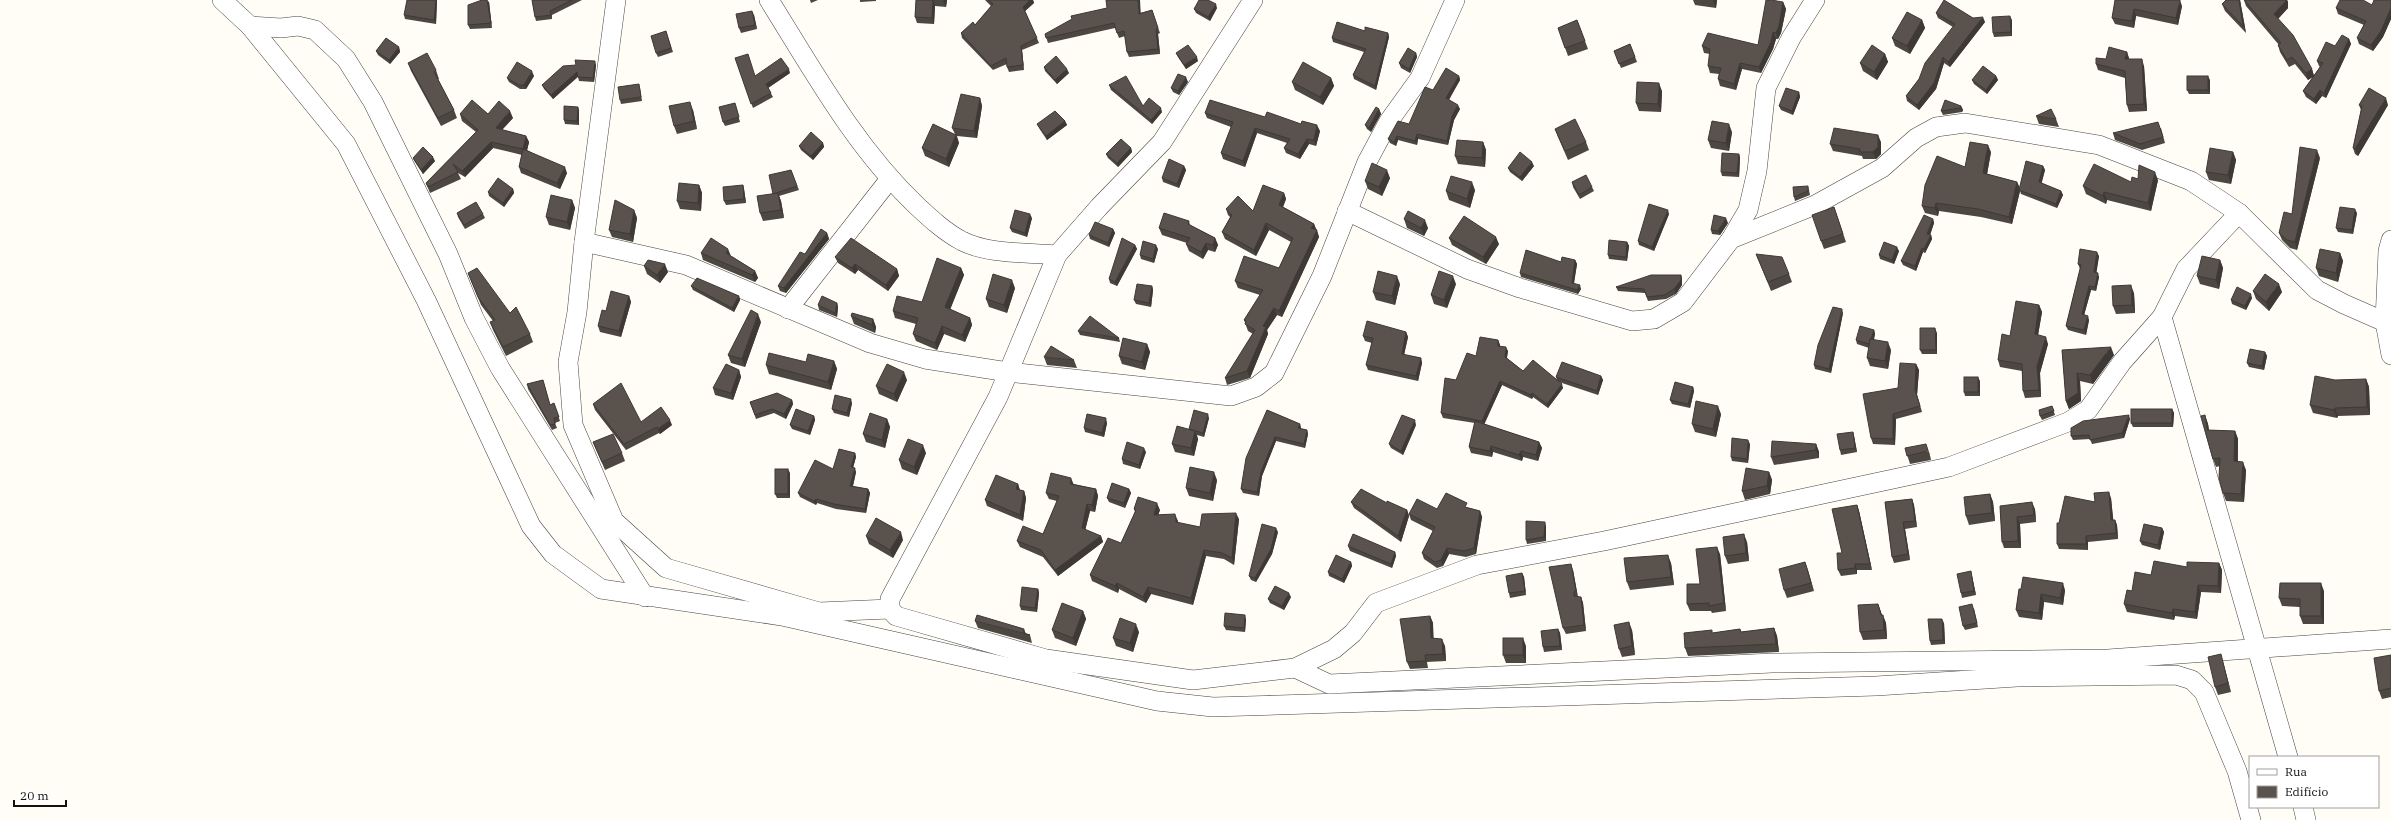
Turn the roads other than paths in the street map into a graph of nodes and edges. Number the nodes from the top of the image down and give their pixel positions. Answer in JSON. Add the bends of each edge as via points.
{"nodes":[{"id":1,"x":222,"y":0,"type":"edge"},
{"id":2,"x":616,"y":0,"type":"edge"},
{"id":3,"x":769,"y":0,"type":"edge"},
{"id":4,"x":1253,"y":0,"type":"edge"},
{"id":5,"x":1455,"y":0,"type":"edge"},
{"id":6,"x":1815,"y":0,"type":"edge"},
{"id":7,"x":250,"y":26,"type":"junction"},
{"id":8,"x":890,"y":180,"type":"junction"},
{"id":9,"x":1348,"y":211,"type":"junction"},
{"id":10,"x":2239,"y":213,"type":"junction"},
{"id":11,"x":1731,"y":239,"type":"junction"},
{"id":12,"x":2391,"y":240,"type":"edge"},
{"id":13,"x":584,"y":242,"type":"junction"},
{"id":14,"x":1058,"y":255,"type":"junction"},
{"id":15,"x":788,"y":309,"type":"junction"},
{"id":16,"x":2162,"y":317,"type":"junction"},
{"id":17,"x":2385,"y":322,"type":"junction"},
{"id":18,"x":2391,"y":354,"type":"edge"},
{"id":19,"x":1008,"y":372,"type":"junction"},
{"id":20,"x":645,"y":597,"type":"junction"},
{"id":21,"x":890,"y":609,"type":"junction"},
{"id":22,"x":2391,"y":639,"type":"edge"},
{"id":23,"x":2257,"y":649,"type":"junction"},
{"id":24,"x":1295,"y":668,"type":"junction"},
{"id":25,"x":2288,"y":756,"type":"edge"},
{"id":26,"x":2303,"y":808,"type":"edge"},
{"id":27,"x":2251,"y":820,"type":"edge"},
{"id":28,"x":2306,"y":820,"type":"edge"}],
"edges":[{"from":1,"to":7,"type":"street"},
{"from":2,"to":13,"type":"street"},
{"from":3,"to":8,"type":"street","via":[[851,130]]},
{"from":4,"to":14,"type":"street","via":[[1162,142],[1099,207]]},
{"from":5,"to":9,"type":"street","via":[[1420,78],[1389,121],[1367,162]]},
{"from":6,"to":11,"type":"street","via":[[1791,38],[1766,88],[1757,171],[1748,210]]},
{"from":7,"to":20,"type":"street","via":[[346,144],[426,300],[531,526],[539,538],[553,554],[601,589]]},
{"from":7,"to":20,"type":"street","via":[[298,26],[315,30],[346,59],[383,123],[448,254],[474,318],[500,368]]},
{"from":8,"to":14,"type":"street","via":[[942,229],[963,241],[982,248]]},
{"from":8,"to":15,"type":"street"},
{"from":9,"to":11,"type":"street","via":[[1467,269],[1580,308],[1632,321],[1654,319],[1683,302]]},
{"from":9,"to":19,"type":"street","via":[[1322,276],[1289,344],[1274,372],[1256,387],[1231,396]]},
{"from":10,"to":11,"type":"street","via":[[2191,181],[2099,145],[1964,123],[1936,127],[1916,138],[1882,168],[1815,205]]},
{"from":10,"to":16,"type":"street","via":[[2186,269]]},
{"from":10,"to":17,"type":"street","via":[[2317,290]]},
{"from":12,"to":17,"type":"street","via":[[2388,251]]},
{"from":13,"to":15,"type":"street","via":[[686,265]]},
{"from":13,"to":21,"type":"street","via":[[578,312],[568,362],[573,424],[614,521],[666,568],[819,612]]},
{"from":14,"to":19,"type":"street"},
{"from":15,"to":19,"type":"street","via":[[870,343],[925,359]]},
{"from":16,"to":23,"type":"street"},
{"from":16,"to":24,"type":"street","via":[[2122,362],[2088,410],[2068,422],[1949,467],[1604,541],[1477,565],[1376,603],[1354,633],[1334,649]]},
{"from":17,"to":18,"type":"street"},
{"from":19,"to":21,"type":"street","via":[[998,396],[890,599]]},
{"from":20,"to":27,"type":"street","via":[[782,616],[1187,706],[1868,686],[2017,676],[2176,675],[2192,680],[2204,692],[2237,770]]},
{"from":21,"to":24,"type":"street","via":[[896,616],[1046,659],[1193,680]]},
{"from":22,"to":23,"type":"street"},
{"from":23,"to":24,"type":"street","via":[[2108,659],[1772,663],[1329,684]]},
{"from":23,"to":25,"type":"street"},
{"from":26,"to":28,"type":"street"}]}
